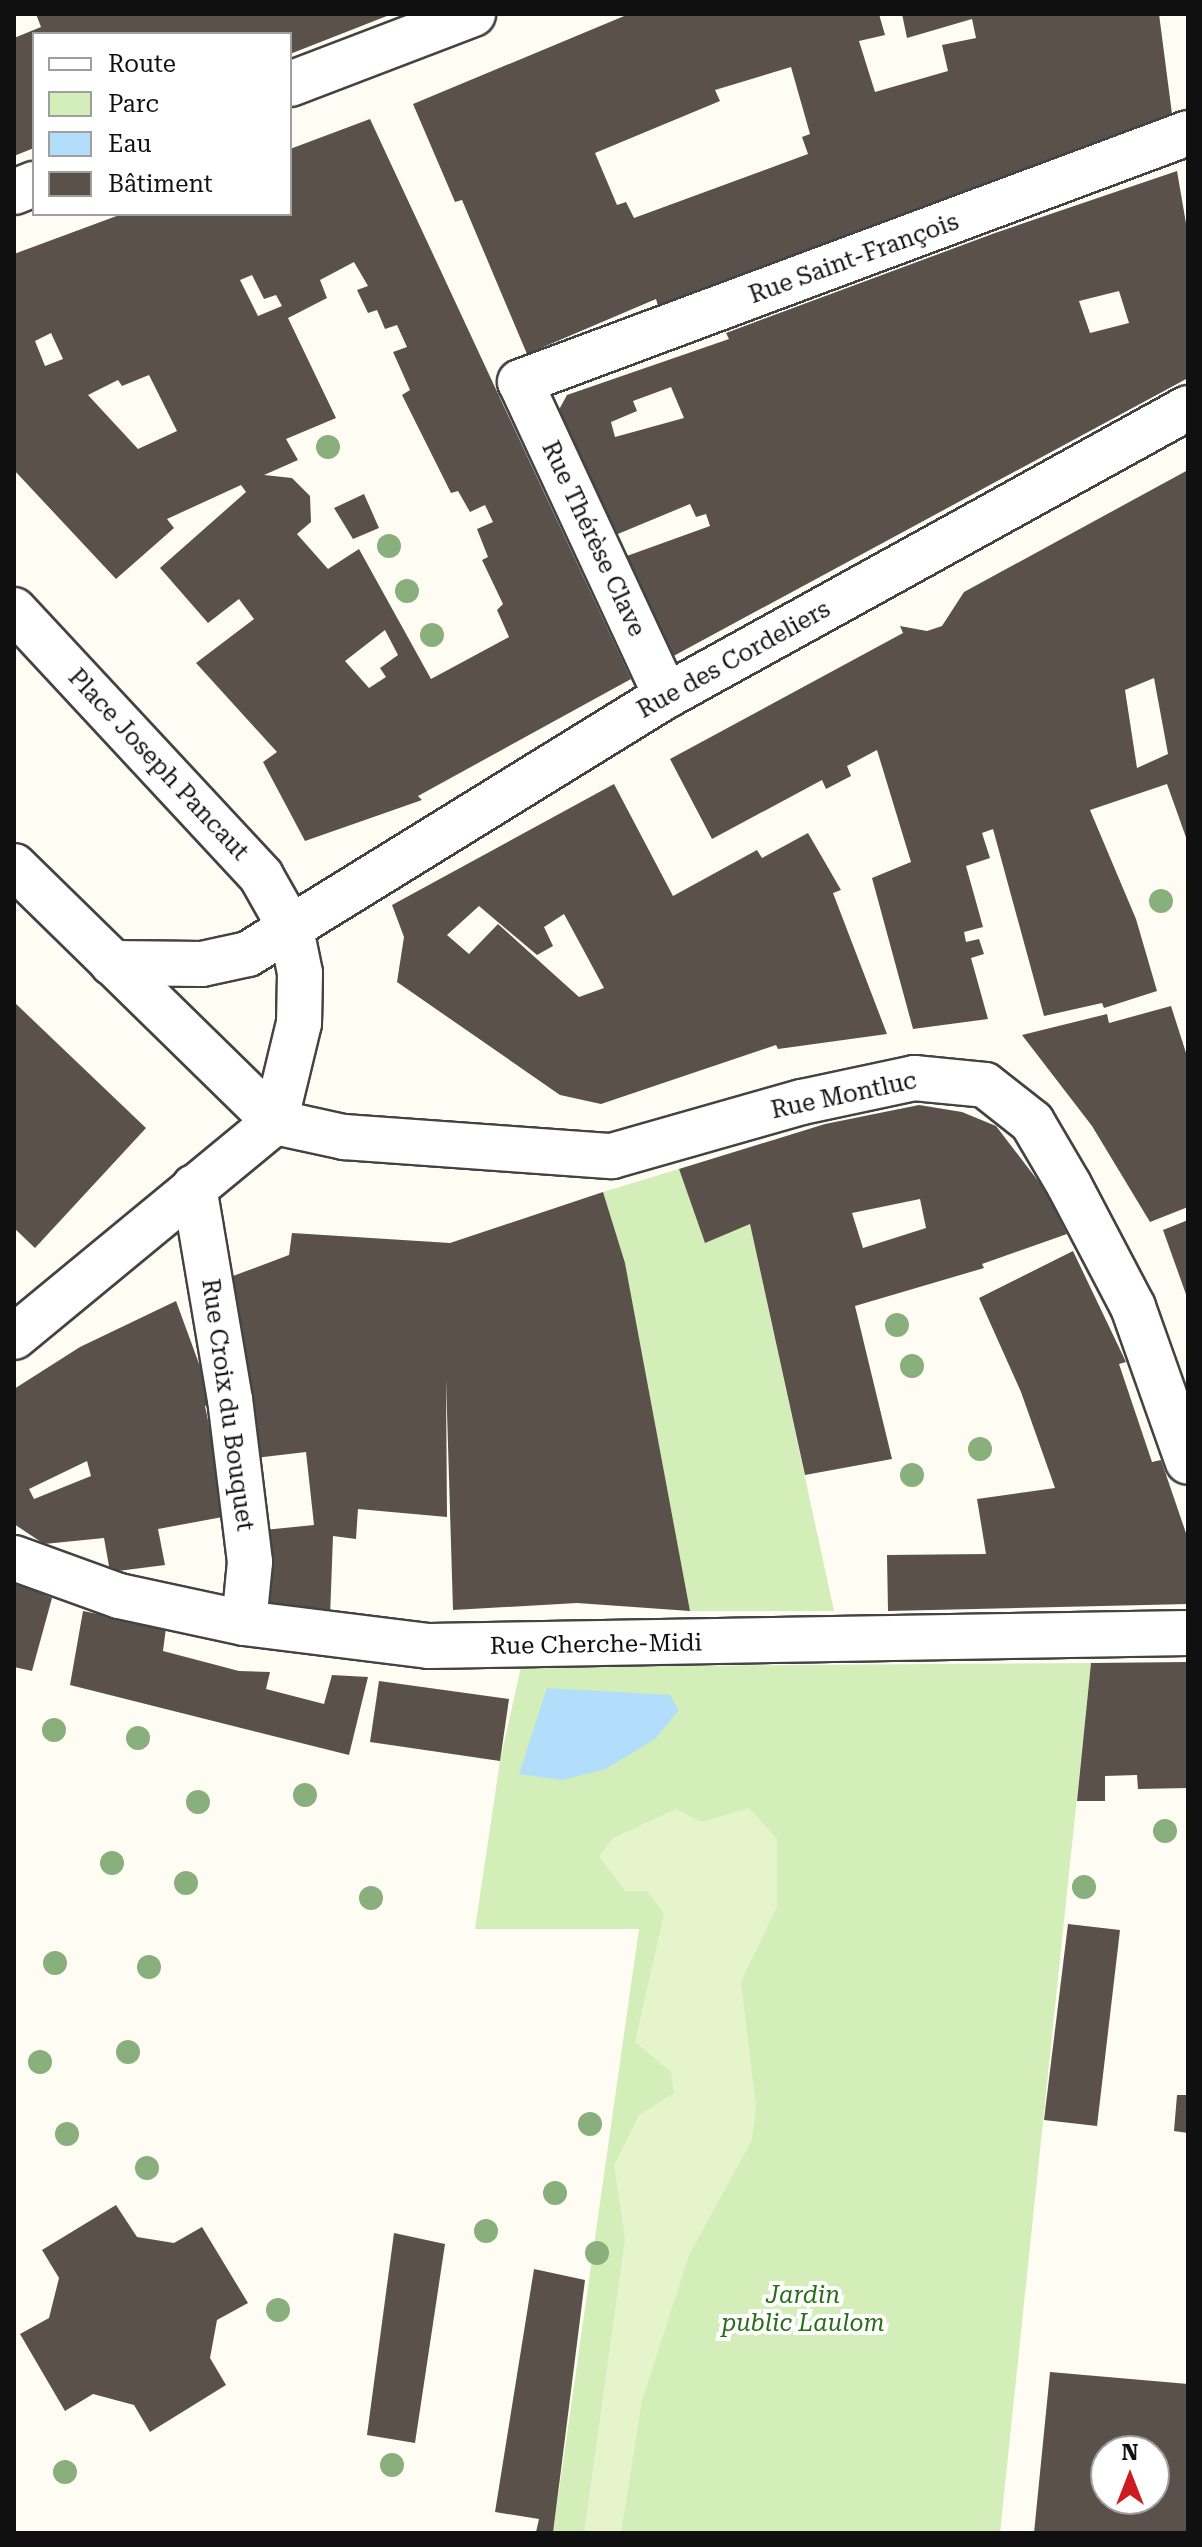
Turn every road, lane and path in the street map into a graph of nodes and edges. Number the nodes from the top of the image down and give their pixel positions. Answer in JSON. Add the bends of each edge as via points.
{"nodes":[{"id":1,"x":473,"y":14,"type":"edge"},
{"id":2,"x":292,"y":83,"type":"edge"},
{"id":3,"x":1188,"y":133,"type":"edge"},
{"id":4,"x":520,"y":382,"type":"joint"},
{"id":5,"x":1188,"y":408,"type":"edge"},
{"id":6,"x":14,"y":610,"type":"edge"},
{"id":7,"x":666,"y":696,"type":"junction"},
{"id":8,"x":14,"y":866,"type":"edge"},
{"id":9,"x":291,"y":929,"type":"junction"},
{"id":10,"x":112,"y":963,"type":"junction"},
{"id":11,"x":275,"y":1122,"type":"junction"},
{"id":12,"x":194,"y":1187,"type":"junction"},
{"id":13,"x":14,"y":1337,"type":"edge"},
{"id":14,"x":1188,"y":1462,"type":"edge"},
{"id":15,"x":14,"y":1558,"type":"edge"},
{"id":16,"x":244,"y":1623,"type":"junction"},
{"id":17,"x":1188,"y":1633,"type":"edge"}],
"edges":[{"from":1,"to":2,"type":"street"},
{"from":3,"to":4,"type":"street","name":"Rue Saint-François"},
{"from":4,"to":7,"type":"street","name":"Rue Thérèse Clave"},
{"from":5,"to":7,"type":"street","name":"Rue des Cordeliers"},
{"from":6,"to":9,"type":"street","name":"Place Joseph Pancaut","via":[[261,876]]},
{"from":7,"to":9,"type":"street","name":"Rue des Cordeliers"},
{"from":8,"to":10,"type":"street"},
{"from":9,"to":10,"type":"street","via":[[248,954],[220,962]]},
{"from":9,"to":11,"type":"street","name":"Place Joseph Pancaut","via":[[300,973],[299,1023]]},
{"from":10,"to":11,"type":"street"},
{"from":11,"to":12,"type":"street"},
{"from":11,"to":14,"type":"street","name":"Rue Montluc","via":[[344,1137],[612,1156],[802,1102],[914,1078],[985,1085],[1032,1122],[1069,1185],[1133,1307]]},
{"from":12,"to":13,"type":"street"},
{"from":12,"to":16,"type":"street","name":"Rue Croix du Bouquet","via":[[230,1399],[250,1562]]},
{"from":15,"to":16,"type":"street","name":"Rue Cherche-Midi","via":[[119,1596]]},
{"from":16,"to":17,"type":"street","name":"Rue Cherche-Midi","via":[[429,1646]]}]}
